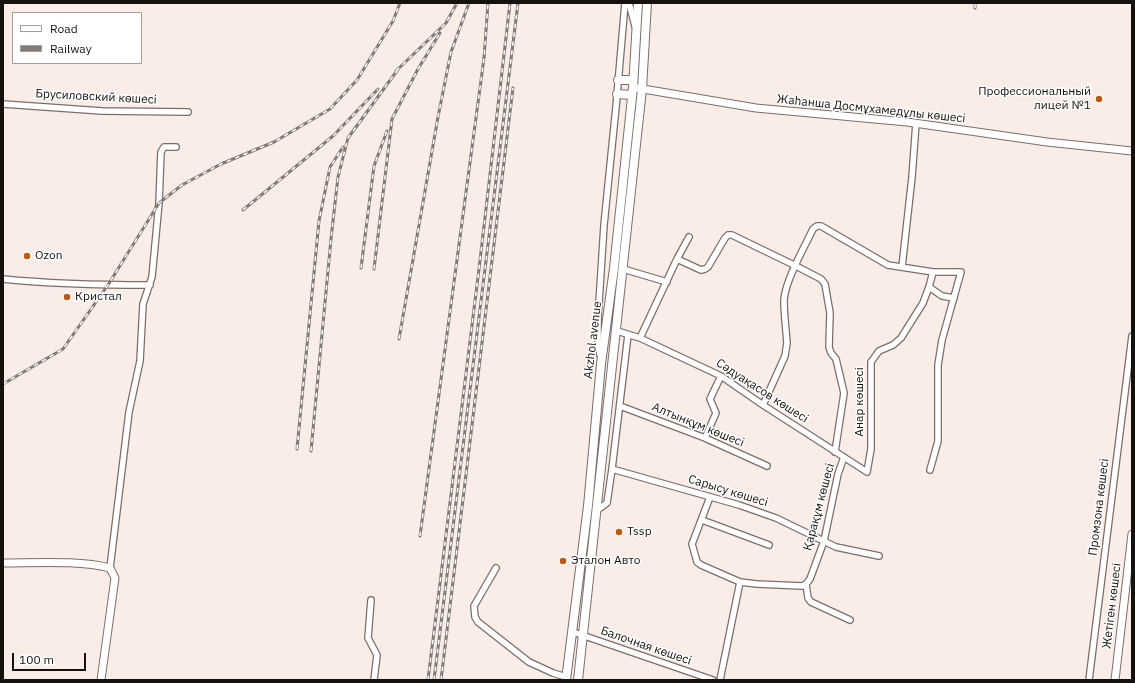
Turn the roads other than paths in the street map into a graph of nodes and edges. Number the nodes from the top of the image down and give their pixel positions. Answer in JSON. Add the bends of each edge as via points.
{"nodes":[{"id":1,"x":625,"y":3,"type":"edge"},
{"id":2,"x":629,"y":3,"type":"edge"},
{"id":3,"x":638,"y":3,"type":"edge"},
{"id":4,"x":647,"y":3,"type":"edge"},
{"id":5,"x":636,"y":31,"type":"junction"},
{"id":6,"x":618,"y":80,"type":"junction"},
{"id":7,"x":633,"y":88,"type":"junction"},
{"id":8,"x":642,"y":89,"type":"junction"},
{"id":9,"x":617,"y":94,"type":"junction"},
{"id":10,"x":3,"y":104,"type":"edge"},
{"id":11,"x":188,"y":112,"type":"dead end"},
{"id":12,"x":916,"y":123,"type":"junction"},
{"id":13,"x":176,"y":147,"type":"dead end"},
{"id":14,"x":1132,"y":151,"type":"edge"},
{"id":15,"x":689,"y":237,"type":"dead end"},
{"id":16,"x":677,"y":259,"type":"junction"},
{"id":17,"x":796,"y":266,"type":"junction"},
{"id":18,"x":902,"y":267,"type":"junction"},
{"id":19,"x":623,"y":269,"type":"junction"},
{"id":20,"x":933,"y":272,"type":"junction"},
{"id":21,"x":3,"y":279,"type":"edge"},
{"id":22,"x":667,"y":282,"type":"junction"},
{"id":23,"x":150,"y":285,"type":"junction"},
{"id":24,"x":929,"y":287,"type":"junction"},
{"id":25,"x":954,"y":298,"type":"junction"},
{"id":26,"x":616,"y":332,"type":"junction"},
{"id":27,"x":628,"y":334,"type":"junction"},
{"id":28,"x":1132,"y":336,"type":"edge"},
{"id":29,"x":640,"y":338,"type":"junction"},
{"id":30,"x":601,"y":364,"type":"junction"},
{"id":31,"x":721,"y":376,"type":"junction"},
{"id":32,"x":763,"y":405,"type":"junction"},
{"id":33,"x":620,"y":406,"type":"junction"},
{"id":34,"x":706,"y":438,"type":"junction"},
{"id":35,"x":835,"y":452,"type":"junction"},
{"id":36,"x":844,"y":457,"type":"junction"},
{"id":37,"x":767,"y":466,"type":"dead end"},
{"id":38,"x":612,"y":469,"type":"junction"},
{"id":39,"x":930,"y":470,"type":"dead end"},
{"id":40,"x":867,"y":472,"type":"joint"},
{"id":41,"x":710,"y":497,"type":"junction"},
{"id":42,"x":596,"y":511,"type":"junction"},
{"id":43,"x":702,"y":520,"type":"junction"},
{"id":44,"x":1132,"y":534,"type":"edge"},
{"id":45,"x":824,"y":541,"type":"junction"},
{"id":46,"x":769,"y":545,"type":"dead end"},
{"id":47,"x":880,"y":556,"type":"dead end"},
{"id":48,"x":3,"y":563,"type":"edge"},
{"id":49,"x":110,"y":568,"type":"junction"},
{"id":50,"x":496,"y":568,"type":"dead end"},
{"id":51,"x":740,"y":582,"type":"junction"},
{"id":52,"x":806,"y":584,"type":"junction"},
{"id":53,"x":371,"y":600,"type":"dead end"},
{"id":54,"x":850,"y":620,"type":"dead end"},
{"id":55,"x":573,"y":632,"type":"junction"},
{"id":56,"x":582,"y":636,"type":"junction"},
{"id":57,"x":566,"y":678,"type":"edge"},
{"id":58,"x":102,"y":680,"type":"edge"},
{"id":59,"x":374,"y":680,"type":"edge"},
{"id":60,"x":578,"y":680,"type":"edge"},
{"id":61,"x":713,"y":680,"type":"edge"},
{"id":62,"x":720,"y":680,"type":"edge"},
{"id":63,"x":1089,"y":680,"type":"edge"},
{"id":64,"x":1115,"y":680,"type":"edge"}],
"edges":[{"from":1,"to":6,"type":"street"},
{"from":2,"to":5,"type":"street"},
{"from":3,"to":5,"type":"main road","name":"Akzhol avenue"},
{"from":4,"to":8,"type":"main road","name":"Akzhol avenue"},
{"from":5,"to":7,"type":"main road","name":"Akzhol avenue"},
{"from":6,"to":7,"type":"main road"},
{"from":6,"to":9,"type":"street"},
{"from":7,"to":8,"type":"street","name":"Жаһанша Досмұхамедұлы көшесі"},
{"from":7,"to":9,"type":"main road"},
{"from":7,"to":30,"type":"main road","name":"Akzhol avenue"},
{"from":8,"to":12,"type":"street","name":"Жаһанша Досмұхамедұлы көшесі","via":[[756,108]]},
{"from":8,"to":19,"type":"main road","name":"Akzhol avenue"},
{"from":9,"to":30,"type":"street","via":[[598,318]]},
{"from":10,"to":11,"type":"street","name":"Брусиловский көшесі","via":[[102,111]]},
{"from":12,"to":14,"type":"street","name":"Жаһанша Досмұхамедұлы көшесі","via":[[1047,142]]},
{"from":12,"to":18,"type":"street"},
{"from":13,"to":23,"type":"street","via":[[164,147],[161,152],[158,219]]},
{"from":15,"to":16,"type":"street"},
{"from":16,"to":17,"type":"street","name":"Анар көшесі","via":[[701,270],[705,269],[725,238],[732,235]]},
{"from":16,"to":22,"type":"street"},
{"from":17,"to":18,"type":"street","via":[[813,229],[822,226],[888,265]]},
{"from":17,"to":32,"type":"street","via":[[784,300],[787,343],[785,356]]},
{"from":17,"to":35,"type":"street","name":"Анар көшесі","via":[[821,279],[825,284],[830,313],[830,353],[836,359],[844,393]]},
{"from":18,"to":20,"type":"street"},
{"from":19,"to":22,"type":"street"},
{"from":19,"to":26,"type":"main road","name":"Akzhol avenue"},
{"from":20,"to":24,"type":"street","name":"Анар көшесі"},
{"from":20,"to":25,"type":"street","via":[[961,272]]},
{"from":21,"to":23,"type":"street","via":[[90,285]]},
{"from":22,"to":29,"type":"street"},
{"from":23,"to":49,"type":"street","via":[[144,296],[140,361],[129,412]]},
{"from":24,"to":25,"type":"street","via":[[942,296]]},
{"from":24,"to":40,"type":"street","name":"Анар көшесі","via":[[923,303],[901,338],[879,351],[871,362],[872,449]]},
{"from":25,"to":39,"type":"street","via":[[938,365],[938,441]]},
{"from":26,"to":27,"type":"street","name":"Сәдуақасов көшесі"},
{"from":26,"to":42,"type":"main road","name":"Akzhol avenue"},
{"from":27,"to":29,"type":"street","name":"Сәдуақасов көшесі"},
{"from":27,"to":33,"type":"street"},
{"from":28,"to":63,"type":"street","name":"Промзона көшесі"},
{"from":29,"to":31,"type":"street","name":"Сәдуақасов көшесі"},
{"from":30,"to":55,"type":"main road","name":"Akzhol avenue"},
{"from":31,"to":32,"type":"street","name":"Сәдуақасов көшесі"},
{"from":31,"to":34,"type":"street","via":[[710,399],[716,414]]},
{"from":32,"to":35,"type":"street","name":"Сәдуақасов көшесі"},
{"from":33,"to":34,"type":"street","name":"Алтынқұм көшесі"},
{"from":33,"to":38,"type":"street"},
{"from":34,"to":37,"type":"street","name":"Алтынқұм көшесі"},
{"from":35,"to":36,"type":"street","name":"Сәдуақасов көшесі"},
{"from":36,"to":40,"type":"street","name":"Сәдуақасов көшесі"},
{"from":36,"to":45,"type":"street","name":"Қарақұм көшесі"},
{"from":38,"to":41,"type":"street","name":"Сарысу көшесі"},
{"from":38,"to":42,"type":"street","via":[[607,503]]},
{"from":41,"to":43,"type":"street"},
{"from":41,"to":45,"type":"street","name":"Сарысу көшесі","via":[[776,518]]},
{"from":42,"to":56,"type":"main road","name":"Akzhol avenue"},
{"from":43,"to":46,"type":"street"},
{"from":43,"to":51,"type":"street","via":[[692,544],[697,562]]},
{"from":44,"to":64,"type":"street","name":"Жетіген көшесі"},
{"from":45,"to":47,"type":"street","name":"Сарысу көшесі","via":[[836,547]]},
{"from":45,"to":52,"type":"street","name":"Қарақұм көшесі"},
{"from":48,"to":49,"type":"street","via":[[100,565]]},
{"from":49,"to":58,"type":"street","via":[[115,578]]},
{"from":50,"to":57,"type":"street","via":[[474,606],[478,622],[529,662]]},
{"from":51,"to":52,"type":"street","via":[[802,586]]},
{"from":51,"to":62,"type":"street"},
{"from":52,"to":54,"type":"street","via":[[811,602]]},
{"from":53,"to":59,"type":"street","via":[[368,638],[377,655]]},
{"from":55,"to":56,"type":"street","name":"Балочная көшесі"},
{"from":55,"to":57,"type":"main road","name":"Akzhol avenue"},
{"from":56,"to":60,"type":"main road","name":"Akzhol avenue"},
{"from":56,"to":61,"type":"street","name":"Балочная көшесі"}]}
